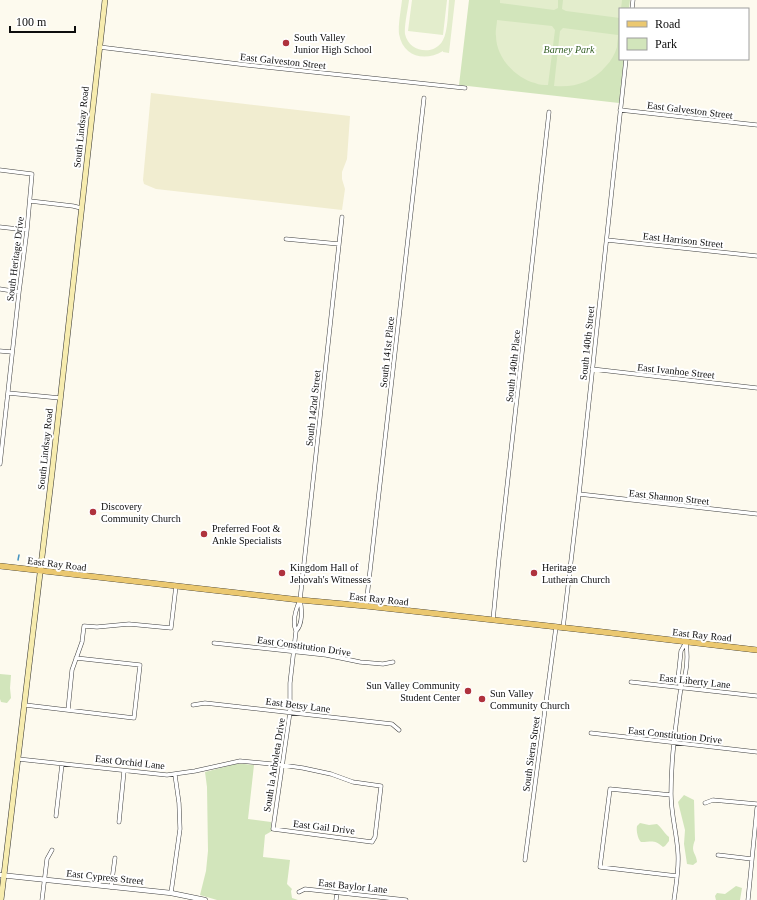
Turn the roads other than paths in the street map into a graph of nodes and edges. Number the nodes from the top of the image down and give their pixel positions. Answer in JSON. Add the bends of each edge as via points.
{"nodes":[{"id":1,"x":105,"y":0,"type":"edge"},
{"id":2,"x":99,"y":47,"type":"junction"},
{"id":3,"x":626,"y":60,"type":"edge"},
{"id":4,"x":466,"y":88,"type":"dead end"},
{"id":5,"x":424,"y":98,"type":"dead end"},
{"id":6,"x":620,"y":110,"type":"junction"},
{"id":7,"x":549,"y":112,"type":"dead end"},
{"id":8,"x":757,"y":125,"type":"edge"},
{"id":9,"x":0,"y":170,"type":"edge"},
{"id":10,"x":30,"y":201,"type":"junction"},
{"id":11,"x":81,"y":208,"type":"junction"},
{"id":12,"x":342,"y":217,"type":"dead end"},
{"id":13,"x":0,"y":227,"type":"edge"},
{"id":14,"x":27,"y":230,"type":"junction"},
{"id":15,"x":286,"y":239,"type":"dead end"},
{"id":16,"x":607,"y":240,"type":"junction"},
{"id":17,"x":339,"y":244,"type":"junction"},
{"id":18,"x":757,"y":256,"type":"edge"},
{"id":19,"x":0,"y":289,"type":"edge"},
{"id":20,"x":19,"y":292,"type":"junction"},
{"id":21,"x":0,"y":351,"type":"edge"},
{"id":22,"x":12,"y":352,"type":"junction"},
{"id":23,"x":592,"y":369,"type":"junction"},
{"id":24,"x":757,"y":388,"type":"edge"},
{"id":25,"x":8,"y":393,"type":"junction"},
{"id":26,"x":60,"y":398,"type":"junction"},
{"id":27,"x":0,"y":417,"type":"edge"},
{"id":28,"x":5,"y":417,"type":"junction"},
{"id":29,"x":0,"y":464,"type":"edge"},
{"id":30,"x":579,"y":494,"type":"junction"},
{"id":31,"x":757,"y":514,"type":"edge"},
{"id":32,"x":0,"y":566,"type":"edge"},
{"id":33,"x":40,"y":571,"type":"junction"},
{"id":34,"x":176,"y":586,"type":"junction"},
{"id":35,"x":300,"y":600,"type":"junction"},
{"id":36,"x":366,"y":606,"type":"junction"},
{"id":37,"x":493,"y":621,"type":"junction"},
{"id":38,"x":556,"y":627,"type":"junction"},
{"id":39,"x":563,"y":628,"type":"junction"},
{"id":40,"x":686,"y":642,"type":"junction"},
{"id":41,"x":214,"y":643,"type":"dead end"},
{"id":42,"x":757,"y":650,"type":"edge"},
{"id":43,"x":294,"y":651,"type":"junction"},
{"id":44,"x":76,"y":658,"type":"junction"},
{"id":45,"x":393,"y":662,"type":"dead end"},
{"id":46,"x":631,"y":682,"type":"dead end"},
{"id":47,"x":681,"y":687,"type":"junction"},
{"id":48,"x":757,"y":696,"type":"edge"},
{"id":49,"x":193,"y":705,"type":"dead end"},
{"id":50,"x":25,"y":706,"type":"junction"},
{"id":51,"x":68,"y":710,"type":"junction"},
{"id":52,"x":290,"y":712,"type":"junction"},
{"id":53,"x":399,"y":730,"type":"dead end"},
{"id":54,"x":591,"y":733,"type":"dead end"},
{"id":55,"x":673,"y":742,"type":"junction"},
{"id":56,"x":757,"y":752,"type":"edge"},
{"id":57,"x":18,"y":759,"type":"junction"},
{"id":58,"x":62,"y":764,"type":"junction"},
{"id":59,"x":282,"y":765,"type":"junction"},
{"id":60,"x":124,"y":771,"type":"junction"},
{"id":61,"x":175,"y":775,"type":"junction"},
{"id":62,"x":671,"y":795,"type":"junction"},
{"id":63,"x":705,"y":803,"type":"dead end"},
{"id":64,"x":757,"y":804,"type":"edge"},
{"id":65,"x":757,"y":808,"type":"edge"},
{"id":66,"x":56,"y":816,"type":"dead end"},
{"id":67,"x":119,"y":822,"type":"dead end"},
{"id":68,"x":273,"y":829,"type":"joint"},
{"id":69,"x":372,"y":842,"type":"joint"},
{"id":70,"x":52,"y":850,"type":"dead end"},
{"id":71,"x":718,"y":855,"type":"dead end"},
{"id":72,"x":115,"y":858,"type":"dead end"},
{"id":73,"x":752,"y":859,"type":"junction"},
{"id":74,"x":525,"y":860,"type":"dead end"},
{"id":75,"x":2,"y":875,"type":"edge"},
{"id":76,"x":677,"y":876,"type":"junction"},
{"id":77,"x":45,"y":880,"type":"junction"},
{"id":78,"x":110,"y":887,"type":"junction"},
{"id":79,"x":299,"y":892,"type":"dead end"},
{"id":80,"x":171,"y":893,"type":"junction"},
{"id":81,"x":337,"y":893,"type":"junction"},
{"id":82,"x":390,"y":899,"type":"edge"},
{"id":83,"x":1,"y":900,"type":"edge"},
{"id":84,"x":42,"y":900,"type":"edge"},
{"id":85,"x":204,"y":900,"type":"edge"},
{"id":86,"x":336,"y":900,"type":"edge"},
{"id":87,"x":406,"y":900,"type":"edge"},
{"id":88,"x":674,"y":900,"type":"edge"},
{"id":89,"x":748,"y":900,"type":"edge"}],
"edges":[{"from":1,"to":2,"type":"main road","name":"South Lindsay Road"},
{"from":2,"to":4,"type":"street","name":"East Galveston Street"},
{"from":2,"to":11,"type":"main road","name":"South Lindsay Road"},
{"from":3,"to":6,"type":"street","name":"South 140th Street"},
{"from":5,"to":36,"type":"street","name":"South 141st Place"},
{"from":6,"to":8,"type":"street","name":"East Galveston Street"},
{"from":6,"to":16,"type":"street","name":"South 140th Street"},
{"from":7,"to":37,"type":"street","name":"South 140th Place"},
{"from":9,"to":10,"type":"street","name":"South Heritage Drive","via":[[32,174]]},
{"from":10,"to":11,"type":"street"},
{"from":10,"to":14,"type":"street","name":"South Heritage Drive"},
{"from":11,"to":26,"type":"main road","name":"South Lindsay Road"},
{"from":12,"to":17,"type":"street","name":"South 142nd Street"},
{"from":13,"to":14,"type":"street"},
{"from":14,"to":20,"type":"street","name":"South Heritage Drive"},
{"from":15,"to":17,"type":"street"},
{"from":16,"to":18,"type":"street","name":"East Harrison Street"},
{"from":16,"to":23,"type":"street","name":"South 140th Street"},
{"from":17,"to":35,"type":"street","name":"South 142nd Street"},
{"from":19,"to":20,"type":"street"},
{"from":20,"to":22,"type":"street","name":"South Heritage Drive"},
{"from":21,"to":22,"type":"street"},
{"from":22,"to":25,"type":"street","name":"South Heritage Drive"},
{"from":23,"to":24,"type":"street","name":"East Ivanhoe Street"},
{"from":23,"to":30,"type":"street","name":"South 140th Street"},
{"from":25,"to":26,"type":"street"},
{"from":25,"to":28,"type":"street","name":"South Heritage Drive"},
{"from":26,"to":33,"type":"main road","name":"South Lindsay Road"},
{"from":27,"to":28,"type":"street"},
{"from":28,"to":29,"type":"street","name":"South Heritage Drive"},
{"from":30,"to":31,"type":"street","name":"East Shannon Street"},
{"from":30,"to":39,"type":"street","name":"South 140th Street"},
{"from":32,"to":33,"type":"main road","name":"East Ray Road"},
{"from":33,"to":34,"type":"main road","name":"East Ray Road"},
{"from":33,"to":50,"type":"main road","name":"South Lindsay Road"},
{"from":34,"to":35,"type":"main road","name":"East Ray Road"},
{"from":34,"to":44,"type":"street","via":[[171,628],[129,624],[84,626]]},
{"from":35,"to":36,"type":"main road","name":"East Ray Road"},
{"from":35,"to":43,"type":"street","name":"South la Arboleta Drive","via":[[301,616]]},
{"from":36,"to":37,"type":"main road","name":"East Ray Road"},
{"from":37,"to":38,"type":"main road","name":"East Ray Road"},
{"from":38,"to":39,"type":"main road","name":"East Ray Road"},
{"from":38,"to":74,"type":"street","name":"South Sierra Street"},
{"from":39,"to":40,"type":"main road","name":"East Ray Road"},
{"from":40,"to":42,"type":"main road","name":"East Ray Road"},
{"from":40,"to":47,"type":"street","via":[[688,652],[685,680]]},
{"from":40,"to":47,"type":"street","via":[[681,651],[678,678]]},
{"from":41,"to":43,"type":"street","name":"East Constitution Drive"},
{"from":43,"to":45,"type":"street","name":"East Constitution Drive","via":[[360,662]]},
{"from":43,"to":52,"type":"street","name":"South la Arboleta Drive"},
{"from":44,"to":51,"type":"street","via":[[72,670]]},
{"from":44,"to":51,"type":"street","via":[[140,664],[134,718]]},
{"from":46,"to":47,"type":"street","name":"East Liberty Lane"},
{"from":47,"to":48,"type":"street","name":"East Liberty Lane"},
{"from":47,"to":55,"type":"street"},
{"from":49,"to":52,"type":"street","name":"East Betsy Lane","via":[[205,703]]},
{"from":50,"to":51,"type":"street"},
{"from":50,"to":57,"type":"main road","name":"South Lindsay Road"},
{"from":52,"to":53,"type":"street","name":"East Betsy Lane","via":[[392,724]]},
{"from":52,"to":59,"type":"street","name":"South la Arboleta Drive"},
{"from":54,"to":55,"type":"street","name":"East Constitution Drive"},
{"from":55,"to":56,"type":"street","name":"East Constitution Drive"},
{"from":55,"to":62,"type":"street"},
{"from":57,"to":58,"type":"street","name":"East Orchid Lane"},
{"from":57,"to":75,"type":"main road","name":"South Lindsay Road"},
{"from":58,"to":60,"type":"street","name":"East Orchid Lane"},
{"from":58,"to":66,"type":"street"},
{"from":59,"to":61,"type":"street","name":"East Orchid Lane","via":[[240,761]]},
{"from":59,"to":68,"type":"street","name":"South la Arboleta Drive"},
{"from":59,"to":69,"type":"street","name":"East Orchid Lane","via":[[381,786],[376,837]]},
{"from":60,"to":61,"type":"street","name":"East Orchid Lane"},
{"from":60,"to":67,"type":"street"},
{"from":61,"to":80,"type":"street","via":[[180,829]]},
{"from":62,"to":76,"type":"street","via":[[678,855]]},
{"from":62,"to":76,"type":"street","via":[[610,788],[600,867]]},
{"from":63,"to":64,"type":"street","via":[[713,800]]},
{"from":65,"to":73,"type":"street"},
{"from":68,"to":69,"type":"street","name":"East Gail Drive"},
{"from":70,"to":77,"type":"street","via":[[47,859]]},
{"from":71,"to":73,"type":"street"},
{"from":72,"to":78,"type":"street"},
{"from":73,"to":89,"type":"street"},
{"from":75,"to":77,"type":"street","name":"East Cypress Street"},
{"from":75,"to":83,"type":"main road","name":"South Lindsay Road"},
{"from":76,"to":88,"type":"street"},
{"from":77,"to":78,"type":"street","name":"East Cypress Street"},
{"from":77,"to":84,"type":"street"},
{"from":78,"to":80,"type":"street","name":"East Cypress Street"},
{"from":79,"to":81,"type":"street","name":"East Baylor Lane","via":[[305,889]]},
{"from":80,"to":85,"type":"street","name":"East Cypress Street"},
{"from":81,"to":82,"type":"street","name":"East Baylor Lane"},
{"from":81,"to":86,"type":"street"},
{"from":82,"to":87,"type":"street","name":"East Baylor Lane"}]}
